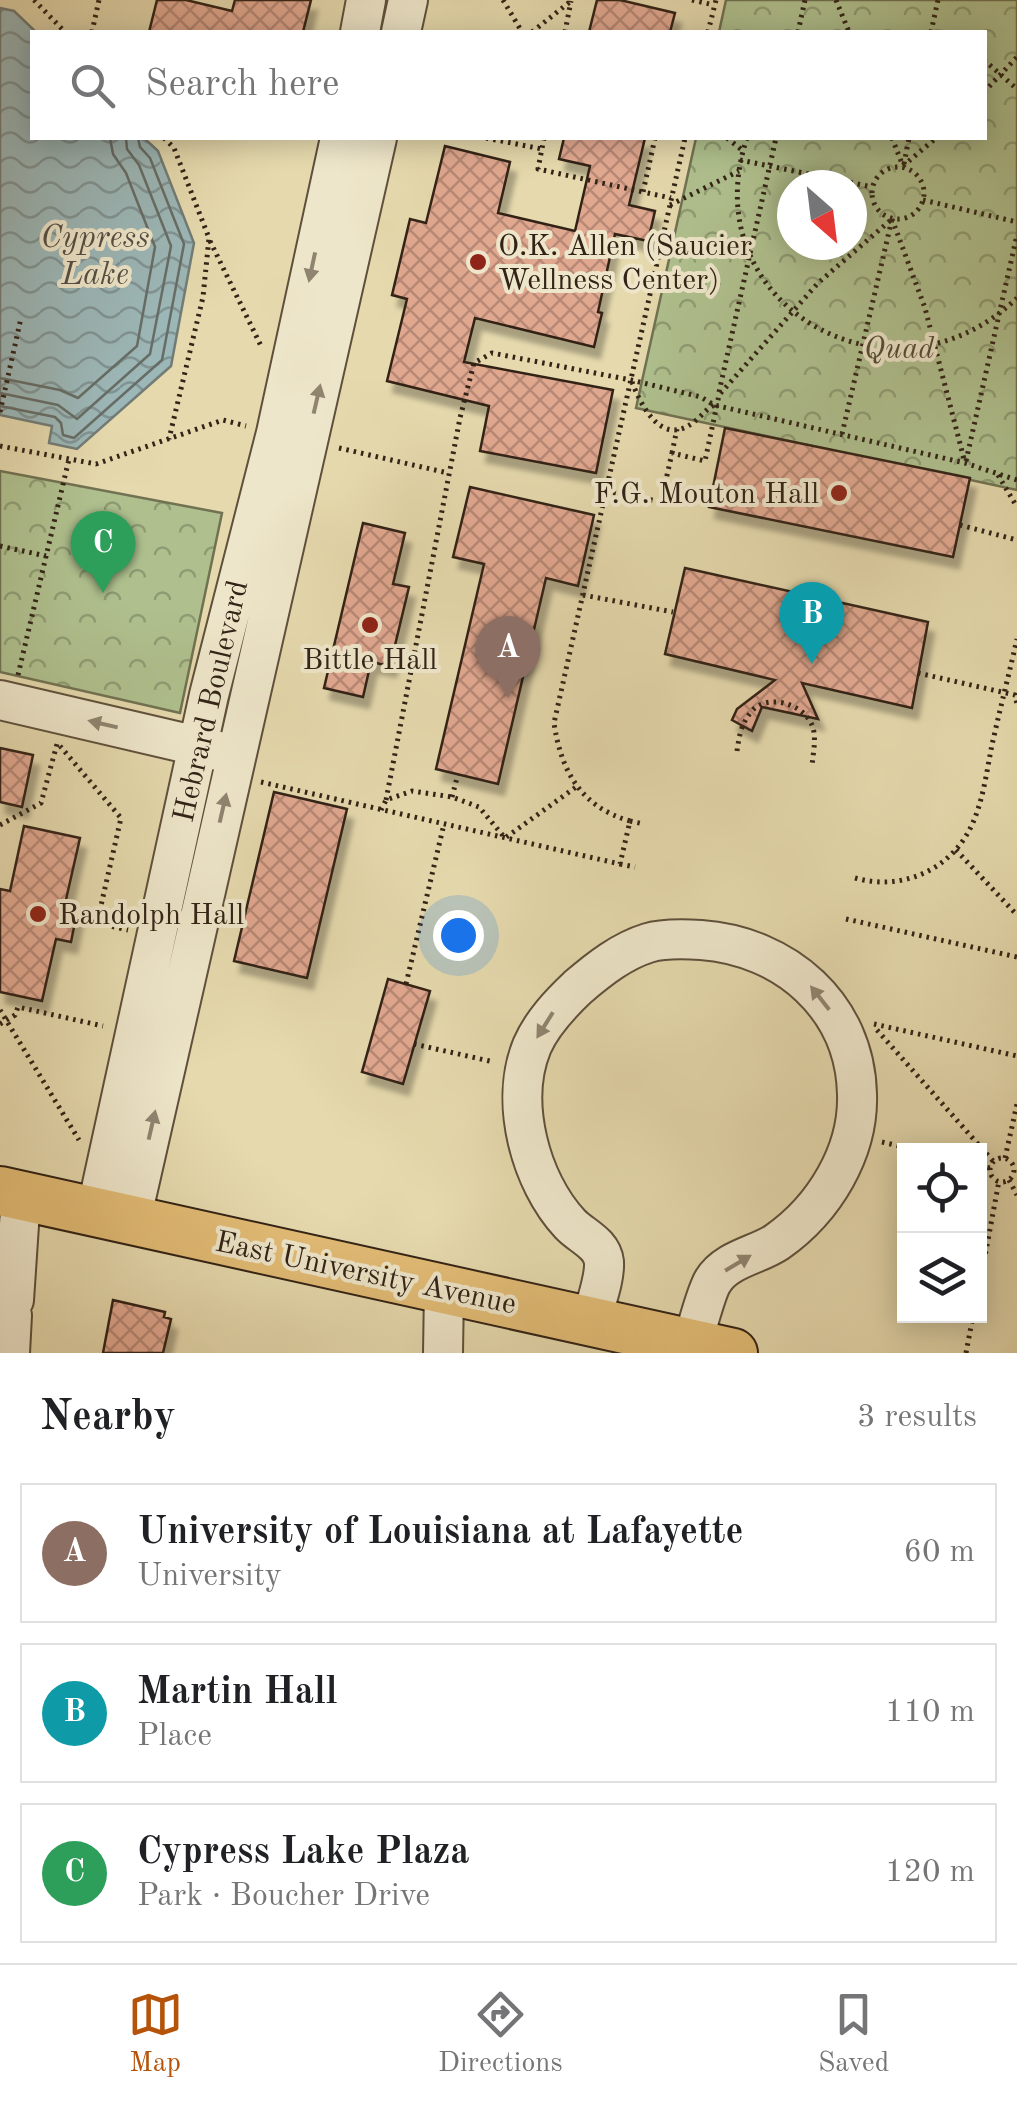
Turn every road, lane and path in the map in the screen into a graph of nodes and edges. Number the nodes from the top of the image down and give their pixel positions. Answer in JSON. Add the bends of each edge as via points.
{"nodes":[{"id":1,"x":34,"y":0,"type":"edge"},
{"id":2,"x":99,"y":0,"type":"edge"},
{"id":3,"x":366,"y":0,"type":"edge"},
{"id":4,"x":408,"y":0,"type":"edge"},
{"id":5,"x":503,"y":0,"type":"edge"},
{"id":6,"x":571,"y":0,"type":"edge"},
{"id":7,"x":692,"y":0,"type":"edge"},
{"id":8,"x":805,"y":0,"type":"edge"},
{"id":9,"x":836,"y":0,"type":"edge"},
{"id":10,"x":938,"y":0,"type":"edge"},
{"id":11,"x":715,"y":2,"type":"edge"},
{"id":12,"x":63,"y":30,"type":"edge"},
{"id":13,"x":92,"y":30,"type":"edge"},
{"id":14,"x":360,"y":30,"type":"edge"},
{"id":15,"x":400,"y":30,"type":"edge"},
{"id":16,"x":521,"y":30,"type":"edge"},
{"id":17,"x":534,"y":30,"type":"edge"},
{"id":18,"x":565,"y":30,"type":"edge"},
{"id":19,"x":708,"y":30,"type":"edge"},
{"id":20,"x":798,"y":30,"type":"edge"},
{"id":21,"x":848,"y":30,"type":"edge"},
{"id":22,"x":931,"y":30,"type":"edge"},
{"id":23,"x":1017,"y":57,"type":"edge"},
{"id":24,"x":987,"y":62,"type":"edge"},
{"id":25,"x":1002,"y":73,"type":"junction"},
{"id":26,"x":987,"y":89,"type":"edge"},
{"id":27,"x":1017,"y":89,"type":"edge"},
{"id":28,"x":166,"y":140,"type":"edge"},
{"id":29,"x":340,"y":140,"type":"edge"},
{"id":30,"x":376,"y":140,"type":"edge"},
{"id":31,"x":496,"y":140,"type":"edge"},
{"id":32,"x":544,"y":140,"type":"edge"},
{"id":33,"x":655,"y":140,"type":"edge"},
{"id":34,"x":685,"y":140,"type":"edge"},
{"id":35,"x":730,"y":140,"type":"edge"},
{"id":36,"x":745,"y":140,"type":"edge"},
{"id":37,"x":776,"y":140,"type":"edge"},
{"id":38,"x":893,"y":140,"type":"edge"},
{"id":39,"x":909,"y":140,"type":"edge"},
{"id":40,"x":934,"y":140,"type":"edge"},
{"id":41,"x":542,"y":149,"type":"junction"},
{"id":42,"x":742,"y":150,"type":"junction"},
{"id":43,"x":740,"y":160,"type":"junction"},
{"id":44,"x":770,"y":166,"type":"junction"},
{"id":45,"x":903,"y":166,"type":"junction"},
{"id":46,"x":739,"y":171,"type":"junction"},
{"id":47,"x":872,"y":187,"type":"junction"},
{"id":48,"x":644,"y":192,"type":"junction"},
{"id":49,"x":346,"y":195,"type":"junction"},
{"id":50,"x":923,"y":200,"type":"junction"},
{"id":51,"x":671,"y":202,"type":"junction"},
{"id":52,"x":892,"y":218,"type":"junction"},
{"id":53,"x":1017,"y":222,"type":"edge"},
{"id":54,"x":1017,"y":235,"type":"edge"},
{"id":55,"x":209,"y":238,"type":"junction"},
{"id":56,"x":750,"y":251,"type":"junction"},
{"id":57,"x":1017,"y":298,"type":"edge"},
{"id":58,"x":792,"y":311,"type":"junction"},
{"id":59,"x":1000,"y":314,"type":"junction"},
{"id":60,"x":21,"y":318,"type":"dead end"},
{"id":61,"x":935,"y":345,"type":"junction"},
{"id":62,"x":262,"y":346,"type":"dead end"},
{"id":63,"x":861,"y":346,"type":"junction"},
{"id":64,"x":631,"y":380,"type":"junction"},
{"id":65,"x":718,"y":395,"type":"junction"},
{"id":66,"x":714,"y":405,"type":"junction"},
{"id":67,"x":0,"y":412,"type":"edge"},
{"id":68,"x":677,"y":429,"type":"junction"},
{"id":69,"x":842,"y":434,"type":"junction"},
{"id":70,"x":0,"y":446,"type":"edge"},
{"id":71,"x":672,"y":453,"type":"junction"},
{"id":72,"x":69,"y":459,"type":"junction"},
{"id":73,"x":966,"y":463,"type":"junction"},
{"id":74,"x":998,"y":475,"type":"junction"},
{"id":75,"x":1017,"y":480,"type":"edge"},
{"id":76,"x":606,"y":491,"type":"junction"},
{"id":77,"x":1017,"y":507,"type":"edge"},
{"id":78,"x":960,"y":525,"type":"dead end"},
{"id":79,"x":1017,"y":540,"type":"edge"},
{"id":80,"x":0,"y":546,"type":"edge"},
{"id":81,"x":46,"y":556,"type":"junction"},
{"id":82,"x":583,"y":594,"type":"junction"},
{"id":83,"x":673,"y":612,"type":"dead end"},
{"id":84,"x":1017,"y":639,"type":"edge"},
{"id":85,"x":918,"y":673,"type":"dead end"},
{"id":86,"x":9,"y":689,"type":"edge"},
{"id":87,"x":1004,"y":692,"type":"junction"},
{"id":88,"x":1016,"y":695,"type":"edge"},
{"id":89,"x":1017,"y":704,"type":"edge"},
{"id":90,"x":198,"y":746,"type":"junction"},
{"id":91,"x":737,"y":751,"type":"dead end"},
{"id":92,"x":232,"y":765,"type":"junction"},
{"id":93,"x":812,"y":766,"type":"dead end"},
{"id":94,"x":458,"y":774,"type":"dead end"},
{"id":95,"x":576,"y":788,"type":"junction"},
{"id":96,"x":452,"y":798,"type":"junction"},
{"id":97,"x":386,"y":800,"type":"junction"},
{"id":98,"x":381,"y":810,"type":"junction"},
{"id":99,"x":630,"y":821,"type":"junction"},
{"id":100,"x":444,"y":824,"type":"junction"},
{"id":101,"x":644,"y":824,"type":"dead end"},
{"id":102,"x":0,"y":825,"type":"edge"},
{"id":103,"x":504,"y":838,"type":"junction"},
{"id":104,"x":956,"y":850,"type":"junction"},
{"id":105,"x":620,"y":864,"type":"junction"},
{"id":106,"x":635,"y":867,"type":"dead end"},
{"id":107,"x":855,"y":878,"type":"dead end"},
{"id":108,"x":1017,"y":914,"type":"edge"},
{"id":109,"x":846,"y":920,"type":"dead end"},
{"id":110,"x":133,"y":931,"type":"dead end"},
{"id":111,"x":1017,"y":957,"type":"edge"},
{"id":112,"x":406,"y":984,"type":"dead end"},
{"id":113,"x":0,"y":1010,"type":"edge"},
{"id":114,"x":3,"y":1022,"type":"edge"},
{"id":115,"x":124,"y":1022,"type":"junction"},
{"id":116,"x":174,"y":1025,"type":"junction"},
{"id":117,"x":414,"y":1044,"type":"dead end"},
{"id":118,"x":1017,"y":1056,"type":"edge"},
{"id":119,"x":505,"y":1064,"type":"dead end"},
{"id":120,"x":1017,"y":1104,"type":"edge"},
{"id":121,"x":882,"y":1142,"type":"dead end"},
{"id":122,"x":897,"y":1146,"type":"edge"},
{"id":123,"x":86,"y":1152,"type":"dead end"},
{"id":124,"x":1004,"y":1158,"type":"junction"},
{"id":125,"x":987,"y":1165,"type":"edge"},
{"id":126,"x":992,"y":1165,"type":"junction"},
{"id":127,"x":1015,"y":1172,"type":"edge"},
{"id":128,"x":1009,"y":1180,"type":"junction"},
{"id":129,"x":999,"y":1181,"type":"junction"},
{"id":130,"x":10,"y":1193,"type":"edge"},
{"id":131,"x":1017,"y":1195,"type":"edge"},
{"id":132,"x":113,"y":1216,"type":"junction"},
{"id":133,"x":987,"y":1245,"type":"edge"},
{"id":134,"x":444,"y":1290,"type":"junction"},
{"id":135,"x":591,"y":1322,"type":"junction"},
{"id":136,"x":972,"y":1323,"type":"edge"},
{"id":137,"x":706,"y":1350,"type":"edge"},
{"id":138,"x":10,"y":1353,"type":"edge"},
{"id":139,"x":442,"y":1353,"type":"edge"},
{"id":140,"x":966,"y":1353,"type":"edge"}],
"edges":[{"from":1,"to":12,"type":"path"},
{"from":2,"to":13,"type":"path"},
{"from":3,"to":14,"type":"street"},
{"from":4,"to":15,"type":"street"},
{"from":5,"to":16,"type":"path"},
{"from":6,"to":17,"type":"path"},
{"from":6,"to":18,"type":"path"},
{"from":7,"to":11,"type":"path"},
{"from":8,"to":20,"type":"path"},
{"from":9,"to":21,"type":"path"},
{"from":10,"to":22,"type":"path"},
{"from":11,"to":19,"type":"path"},
{"from":23,"to":25,"type":"path"},
{"from":24,"to":25,"type":"path"},
{"from":25,"to":26,"type":"path"},
{"from":25,"to":27,"type":"path"},
{"from":28,"to":55,"type":"path"},
{"from":29,"to":49,"type":"street","name":"Hebrard Boulevard"},
{"from":30,"to":49,"type":"street","name":"Hebrard Boulevard"},
{"from":31,"to":41,"type":"path"},
{"from":32,"to":41,"type":"path"},
{"from":33,"to":48,"type":"path"},
{"from":34,"to":51,"type":"path"},
{"from":35,"to":42,"type":"path"},
{"from":36,"to":42,"type":"path"},
{"from":37,"to":44,"type":"path"},
{"from":38,"to":45,"type":"path"},
{"from":39,"to":45,"type":"path"},
{"from":40,"to":45,"type":"path"},
{"from":41,"to":48,"type":"path","via":[[538,169]]},
{"from":42,"to":43,"type":"path"},
{"from":43,"to":44,"type":"path"},
{"from":43,"to":46,"type":"path"},
{"from":44,"to":47,"type":"path"},
{"from":44,"to":56,"type":"path"},
{"from":45,"to":47,"type":"path","via":[[884,170]]},
{"from":45,"to":50,"type":"path","via":[[920,178]]},
{"from":46,"to":51,"type":"path"},
{"from":46,"to":56,"type":"path","via":[[738,210]]},
{"from":47,"to":52,"type":"path","via":[[876,207]]},
{"from":48,"to":51,"type":"path"},
{"from":49,"to":90,"type":"street","name":"Hebrard Boulevard","one_way":true,"via":[[276,432]]},
{"from":92,"to":49,"type":"street","name":"Hebrard Boulevard","one_way":true},
{"from":50,"to":52,"type":"path","via":[[912,215]]},
{"from":50,"to":53,"type":"path"},
{"from":51,"to":64,"type":"path"},
{"from":52,"to":58,"type":"path"},
{"from":52,"to":61,"type":"path"},
{"from":52,"to":63,"type":"path"},
{"from":54,"to":59,"type":"path"},
{"from":55,"to":62,"type":"path"},
{"from":55,"to":72,"type":"path","via":[[204,296],[169,439],[96,464]]},
{"from":56,"to":58,"type":"path"},
{"from":56,"to":65,"type":"path"},
{"from":57,"to":59,"type":"path"},
{"from":58,"to":63,"type":"path"},
{"from":58,"to":65,"type":"path"},
{"from":59,"to":61,"type":"path"},
{"from":59,"to":73,"type":"path"},
{"from":60,"to":67,"type":"path"},
{"from":61,"to":63,"type":"path"},
{"from":61,"to":73,"type":"path"},
{"from":63,"to":69,"type":"path"},
{"from":64,"to":66,"type":"path"},
{"from":64,"to":68,"type":"path","via":[[656,425]]},
{"from":64,"to":76,"type":"path"},
{"from":64,"to":97,"type":"path","via":[[492,353],[474,363]]},
{"from":65,"to":66,"type":"path"},
{"from":66,"to":68,"type":"path"},
{"from":66,"to":69,"type":"path"},
{"from":66,"to":71,"type":"path","via":[[706,461]]},
{"from":68,"to":71,"type":"path"},
{"from":69,"to":73,"type":"path"},
{"from":70,"to":72,"type":"path"},
{"from":71,"to":76,"type":"path","via":[[661,502]]},
{"from":72,"to":81,"type":"path"},
{"from":73,"to":74,"type":"path"},
{"from":74,"to":75,"type":"path"},
{"from":74,"to":77,"type":"path"},
{"from":76,"to":82,"type":"path"},
{"from":78,"to":79,"type":"path"},
{"from":80,"to":81,"type":"path"},
{"from":81,"to":86,"type":"path"},
{"from":82,"to":83,"type":"path"},
{"from":82,"to":95,"type":"path","via":[[554,723]]},
{"from":84,"to":87,"type":"path"},
{"from":85,"to":87,"type":"path"},
{"from":90,"to":86,"type":"street","one_way":true},
{"from":87,"to":88,"type":"path"},
{"from":87,"to":104,"type":"path","via":[[974,819]]},
{"from":88,"to":89,"type":"path"},
{"from":90,"to":92,"type":"street"},
{"from":90,"to":115,"type":"street","name":"Hebrard Boulevard"},
{"from":91,"to":93,"type":"path","via":[[752,709],[770,701],[793,706],[811,721]]},
{"from":92,"to":98,"type":"path"},
{"from":116,"to":92,"type":"street","name":"Hebrard Boulevard","one_way":true},
{"from":94,"to":96,"type":"path"},
{"from":95,"to":99,"type":"path","via":[[612,816]]},
{"from":95,"to":103,"type":"path"},
{"from":96,"to":97,"type":"path","via":[[412,791]]},
{"from":96,"to":103,"type":"path","via":[[479,806]]},
{"from":97,"to":98,"type":"path"},
{"from":98,"to":100,"type":"path"},
{"from":99,"to":101,"type":"path"},
{"from":99,"to":105,"type":"path"},
{"from":100,"to":103,"type":"path"},
{"from":100,"to":112,"type":"path"},
{"from":102,"to":110,"type":"path","via":[[41,803],[58,743],[121,818],[97,924]]},
{"from":103,"to":105,"type":"path"},
{"from":104,"to":107,"type":"path","via":[[902,882]]},
{"from":104,"to":108,"type":"path"},
{"from":105,"to":106,"type":"path"},
{"from":109,"to":111,"type":"path"},
{"from":113,"to":114,"type":"path"},
{"from":114,"to":115,"type":"path","via":[[18,1006]]},
{"from":114,"to":123,"type":"path"},
{"from":115,"to":116,"type":"street"},
{"from":115,"to":132,"type":"street","name":"Hebrard Boulevard"},
{"from":132,"to":116,"type":"street","name":"Hebrard Boulevard","one_way":true},
{"from":117,"to":119,"type":"path"},
{"from":118,"to":126,"type":"path","via":[[871,1024]]},
{"from":120,"to":124,"type":"path"},
{"from":121,"to":122,"type":"path"},
{"from":124,"to":126,"type":"path"},
{"from":124,"to":127,"type":"path"},
{"from":125,"to":126,"type":"path"},
{"from":126,"to":129,"type":"path"},
{"from":127,"to":128,"type":"path"},
{"from":128,"to":129,"type":"path"},
{"from":128,"to":131,"type":"path"},
{"from":129,"to":133,"type":"path"},
{"from":130,"to":132,"type":"main road","name":"East University Avenue"},
{"from":130,"to":138,"type":"street"},
{"from":132,"to":134,"type":"main road","name":"East University Avenue"},
{"from":134,"to":135,"type":"main road","name":"East University Avenue"},
{"from":134,"to":139,"type":"street"},
{"from":135,"to":137,"type":"main road","name":"East University Avenue"},
{"from":137,"to":135,"type":"street","one_way":true,"via":[[713,1280],[776,1242],[811,1211],[838,1175],[858,1095],[851,1053],[833,1014],[804,978],[767,955],[726,942],[648,942],[604,964],[556,1007],[532,1046],[522,1092],[536,1166],[570,1224],[596,1244],[604,1261]]},
{"from":136,"to":140,"type":"path"}]}
